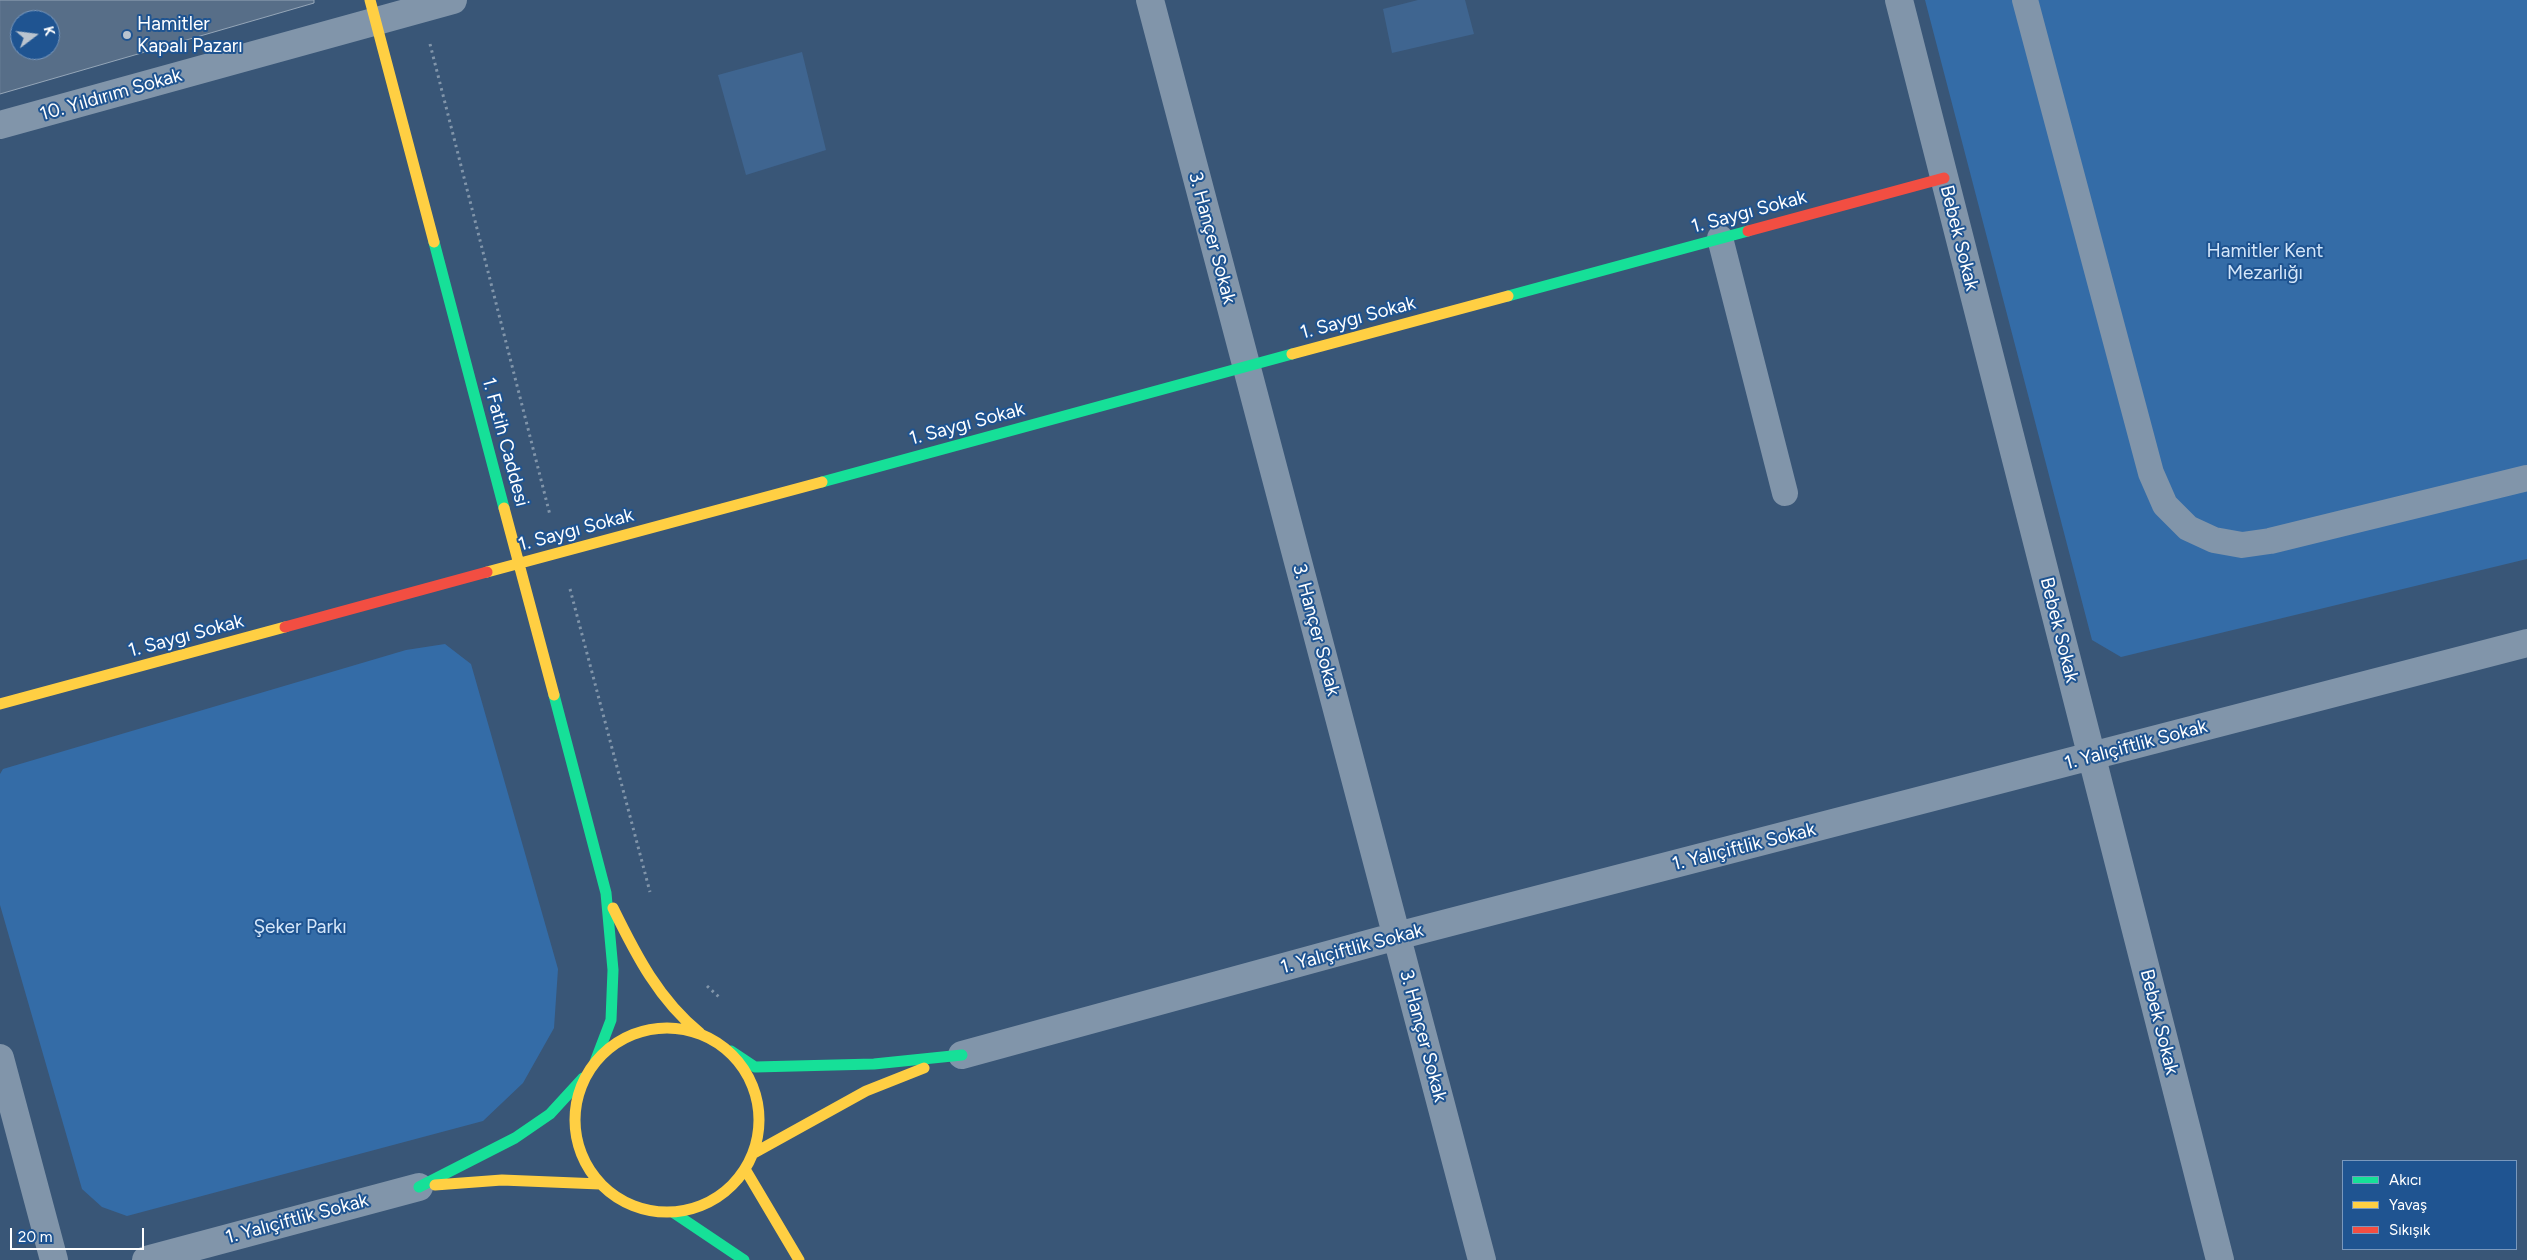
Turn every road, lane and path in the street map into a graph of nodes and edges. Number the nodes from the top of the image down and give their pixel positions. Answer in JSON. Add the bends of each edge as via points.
{"nodes":[{"id":1,"x":452,"y":0,"type":"edge"},
{"id":2,"x":1150,"y":0,"type":"edge"},
{"id":3,"x":1898,"y":0,"type":"edge"},
{"id":4,"x":2025,"y":0,"type":"edge"},
{"id":5,"x":420,"y":9,"type":"junction"},
{"id":6,"x":373,"y":10,"type":"edge"},
{"id":7,"x":0,"y":125,"type":"edge"},
{"id":8,"x":1944,"y":178,"type":"junction"},
{"id":9,"x":1720,"y":238,"type":"junction"},
{"id":10,"x":1246,"y":366,"type":"junction"},
{"id":11,"x":2527,"y":478,"type":"edge"},
{"id":12,"x":1786,"y":492,"type":"dead end"},
{"id":13,"x":560,"y":552,"type":"junction"},
{"id":14,"x":519,"y":563,"type":"junction"},
{"id":15,"x":2527,"y":643,"type":"edge"},
{"id":16,"x":0,"y":704,"type":"edge"},
{"id":17,"x":2092,"y":757,"type":"junction"},
{"id":18,"x":606,"y":893,"type":"junction"},
{"id":19,"x":650,"y":893,"type":"dead end"},
{"id":20,"x":1396,"y":936,"type":"junction"},
{"id":21,"x":704,"y":983,"type":"dead end"},
{"id":22,"x":723,"y":1000,"type":"dead end"},
{"id":23,"x":700,"y":1033,"type":"junction"},
{"id":24,"x":726,"y":1048,"type":"junction"},
{"id":25,"x":962,"y":1055,"type":"junction"},
{"id":26,"x":0,"y":1058,"type":"edge"},
{"id":27,"x":595,"y":1062,"type":"junction"},
{"id":28,"x":587,"y":1073,"type":"junction"},
{"id":29,"x":754,"y":1153,"type":"junction"},
{"id":30,"x":745,"y":1169,"type":"junction"},
{"id":31,"x":600,"y":1184,"type":"junction"},
{"id":32,"x":419,"y":1187,"type":"junction"},
{"id":33,"x":674,"y":1213,"type":"junction"},
{"id":34,"x":54,"y":1260,"type":"edge"},
{"id":35,"x":146,"y":1260,"type":"edge"},
{"id":36,"x":744,"y":1260,"type":"edge"},
{"id":37,"x":799,"y":1260,"type":"edge"},
{"id":38,"x":1482,"y":1260,"type":"edge"},
{"id":39,"x":2220,"y":1260,"type":"edge"}],
"edges":[{"from":1,"to":5,"type":"street","name":"10. Yıldırım Sokak"},
{"from":2,"to":10,"type":"street","name":"3. Hançer Sokak"},
{"from":3,"to":8,"type":"street","name":"Bebek Sokak"},
{"from":4,"to":11,"type":"lane","via":[[2150,473],[2165,505],[2188,528],[2214,540],[2242,545]]},
{"from":5,"to":6,"type":"street","name":"10. Yıldırım Sokak"},
{"from":5,"to":13,"type":"path"},
{"from":6,"to":7,"type":"street","name":"10. Yıldırım Sokak"},
{"from":6,"to":14,"type":"street","name":"1. Fatih Caddesi"},
{"from":8,"to":9,"type":"street","name":"1. Saygı Sokak"},
{"from":8,"to":17,"type":"street","name":"Bebek Sokak"},
{"from":9,"to":10,"type":"street","name":"1. Saygı Sokak"},
{"from":9,"to":12,"type":"lane"},
{"from":10,"to":13,"type":"street","name":"1. Saygı Sokak"},
{"from":10,"to":20,"type":"street","name":"3. Hançer Sokak"},
{"from":13,"to":14,"type":"street","name":"1. Saygı Sokak"},
{"from":13,"to":19,"type":"path"},
{"from":14,"to":16,"type":"street","name":"1. Saygı Sokak"},
{"from":14,"to":18,"type":"street","name":"1. Fatih Caddesi"},
{"from":15,"to":17,"type":"street","name":"1. Yalıçiftlik Sokak"},
{"from":17,"to":20,"type":"street","name":"1. Yalıçiftlik Sokak"},
{"from":17,"to":39,"type":"street","name":"Bebek Sokak"},
{"from":18,"to":23,"type":"street","via":[[637,956],[682,1021]]},
{"from":18,"to":27,"type":"street","via":[[613,970],[611,1020]]},
{"from":20,"to":25,"type":"street","name":"1. Yalıçiftlik Sokak"},
{"from":20,"to":38,"type":"street","name":"3. Hançer Sokak"},
{"from":21,"to":22,"type":"path"},
{"from":23,"to":24,"type":"street"},
{"from":23,"to":27,"type":"street","via":[[672,1028],[644,1030],[617,1042]]},
{"from":24,"to":25,"type":"street","via":[[755,1067],[874,1064]]},
{"from":24,"to":29,"type":"street","via":[[745,1070],[756,1096],[760,1125]]},
{"from":25,"to":29,"type":"street","via":[[866,1091]]},
{"from":26,"to":34,"type":"street"},
{"from":27,"to":28,"type":"street"},
{"from":28,"to":31,"type":"street","via":[[574,1119],[586,1165]]},
{"from":28,"to":32,"type":"street","via":[[550,1114],[515,1138]]},
{"from":29,"to":30,"type":"street"},
{"from":30,"to":33,"type":"street","via":[[723,1195],[700,1207]]},
{"from":30,"to":37,"type":"street"},
{"from":31,"to":32,"type":"street","via":[[502,1180]]},
{"from":31,"to":33,"type":"street","via":[[622,1201],[647,1211]]},
{"from":32,"to":35,"type":"street","name":"1. Yalıçiftlik Sokak"},
{"from":33,"to":36,"type":"street"}]}
